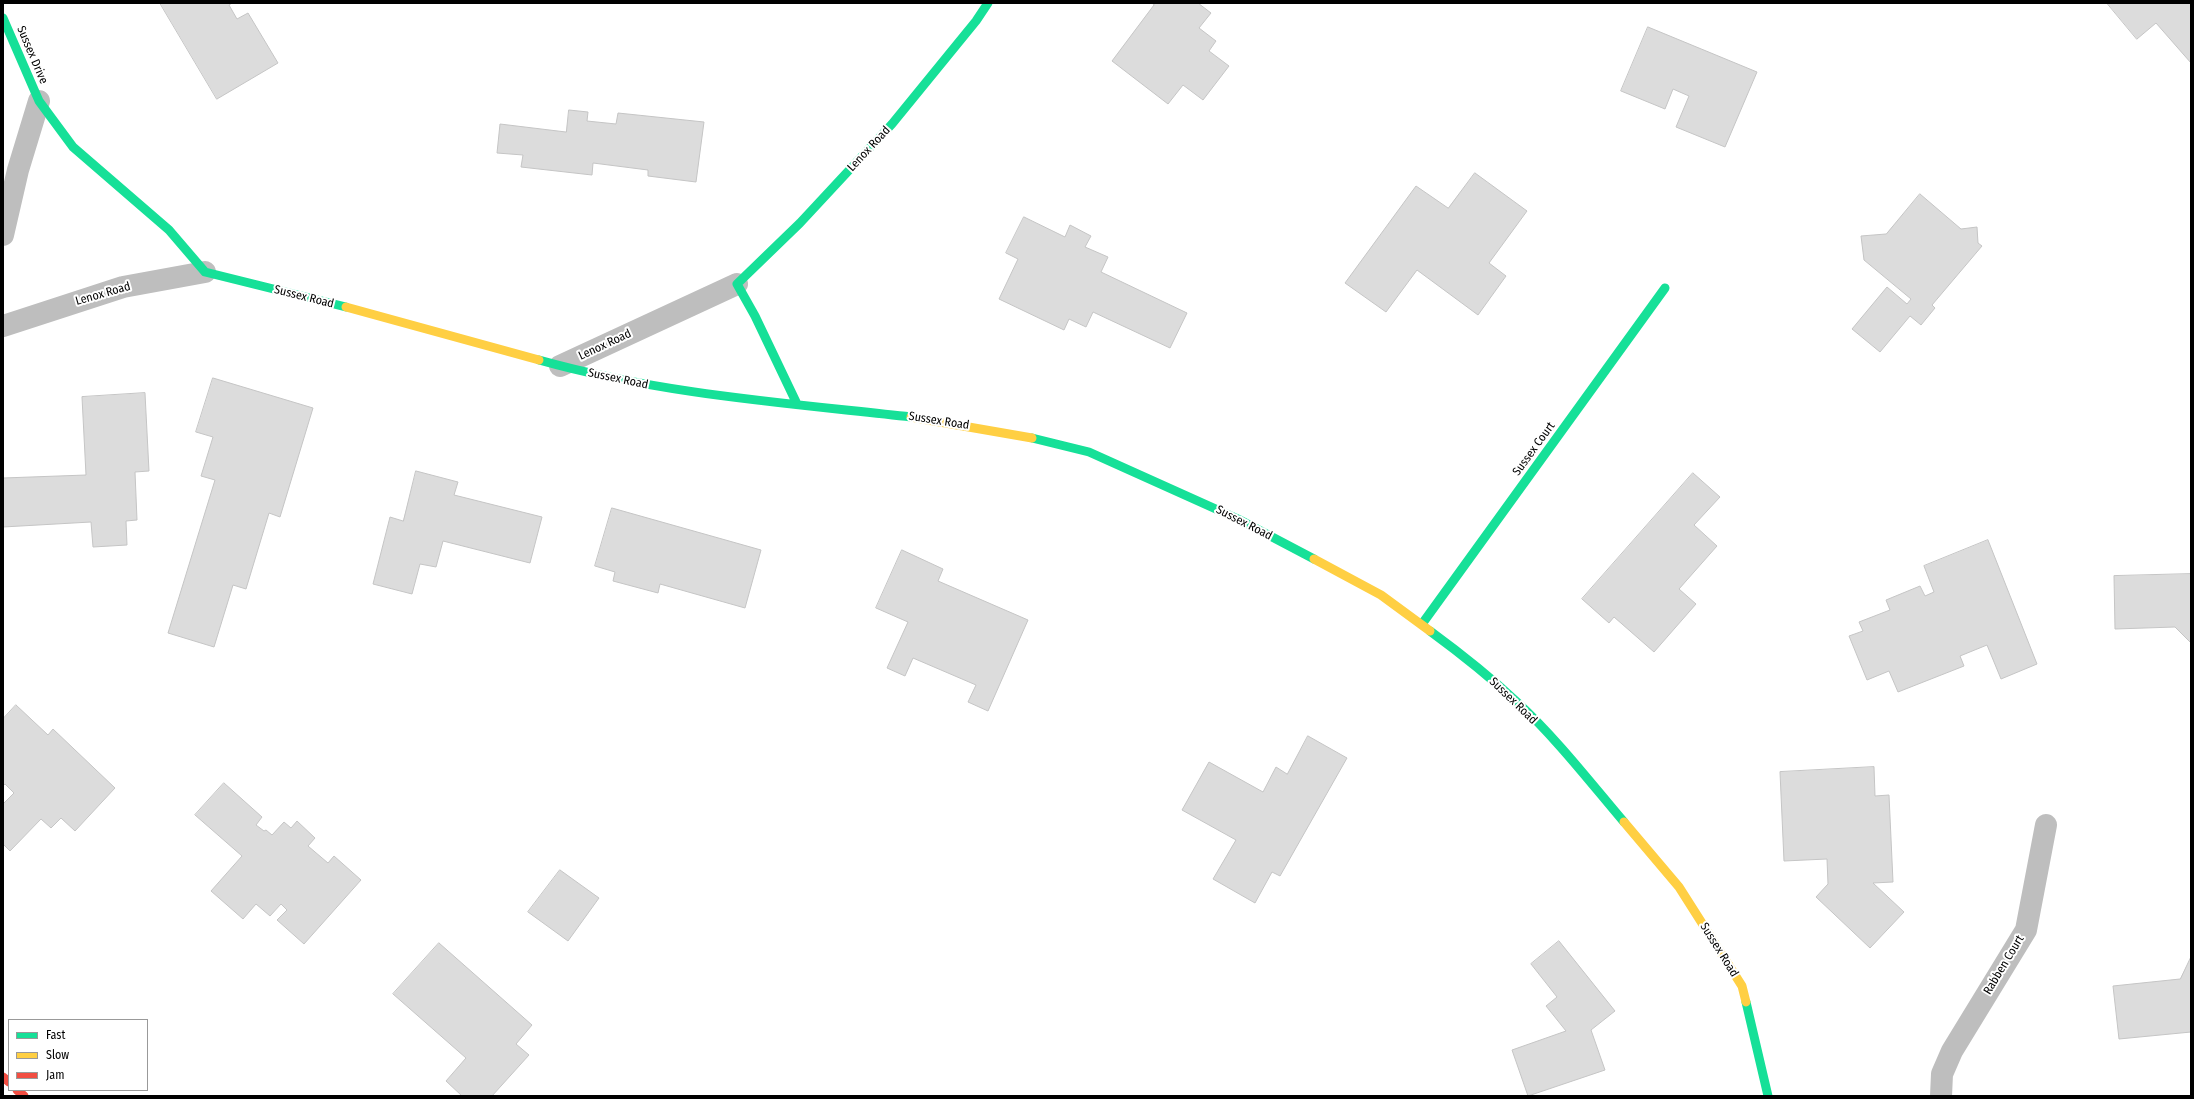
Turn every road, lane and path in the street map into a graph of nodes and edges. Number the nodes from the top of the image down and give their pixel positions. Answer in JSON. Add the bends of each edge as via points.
{"nodes":[{"id":1,"x":988,"y":3,"type":"edge"},
{"id":2,"x":3,"y":18,"type":"edge"},
{"id":3,"x":39,"y":101,"type":"junction"},
{"id":4,"x":3,"y":235,"type":"edge"},
{"id":5,"x":205,"y":272,"type":"junction"},
{"id":6,"x":736,"y":284,"type":"junction"},
{"id":7,"x":1665,"y":288,"type":"dead end"},
{"id":8,"x":3,"y":326,"type":"edge"},
{"id":9,"x":560,"y":366,"type":"junction"},
{"id":10,"x":797,"y":404,"type":"junction"},
{"id":11,"x":1422,"y":624,"type":"junction"},
{"id":12,"x":2046,"y":825,"type":"dead end"},
{"id":13,"x":1768,"y":1096,"type":"edge"},
{"id":14,"x":1941,"y":1096,"type":"edge"}],
"edges":[{"from":1,"to":6,"type":"street","name":"Lenox Road","via":[[892,124],[800,223]]},
{"from":2,"to":3,"type":"street","name":"Sussex Drive"},
{"from":3,"to":4,"type":"street","via":[[18,170]]},
{"from":3,"to":5,"type":"street","via":[[73,147],[170,230]]},
{"from":5,"to":8,"type":"street","name":"Lenox Road","via":[[123,287]]},
{"from":5,"to":9,"type":"street","name":"Sussex Road","via":[[312,298]]},
{"from":6,"to":9,"type":"street","name":"Lenox Road"},
{"from":6,"to":10,"type":"street","via":[[755,316]]},
{"from":7,"to":11,"type":"street","name":"Sussex Court"},
{"from":9,"to":10,"type":"street","name":"Sussex Road","via":[[702,394]]},
{"from":10,"to":11,"type":"street","name":"Sussex Road","via":[[915,417],[1015,434],[1089,452],[1245,522],[1381,595]]},
{"from":11,"to":13,"type":"street","name":"Sussex Road","via":[[1467,658],[1518,703],[1578,768],[1679,888],[1742,986]]},
{"from":12,"to":14,"type":"street","name":"Rabben Court","via":[[2026,930],[1952,1051],[1942,1074]]}]}
